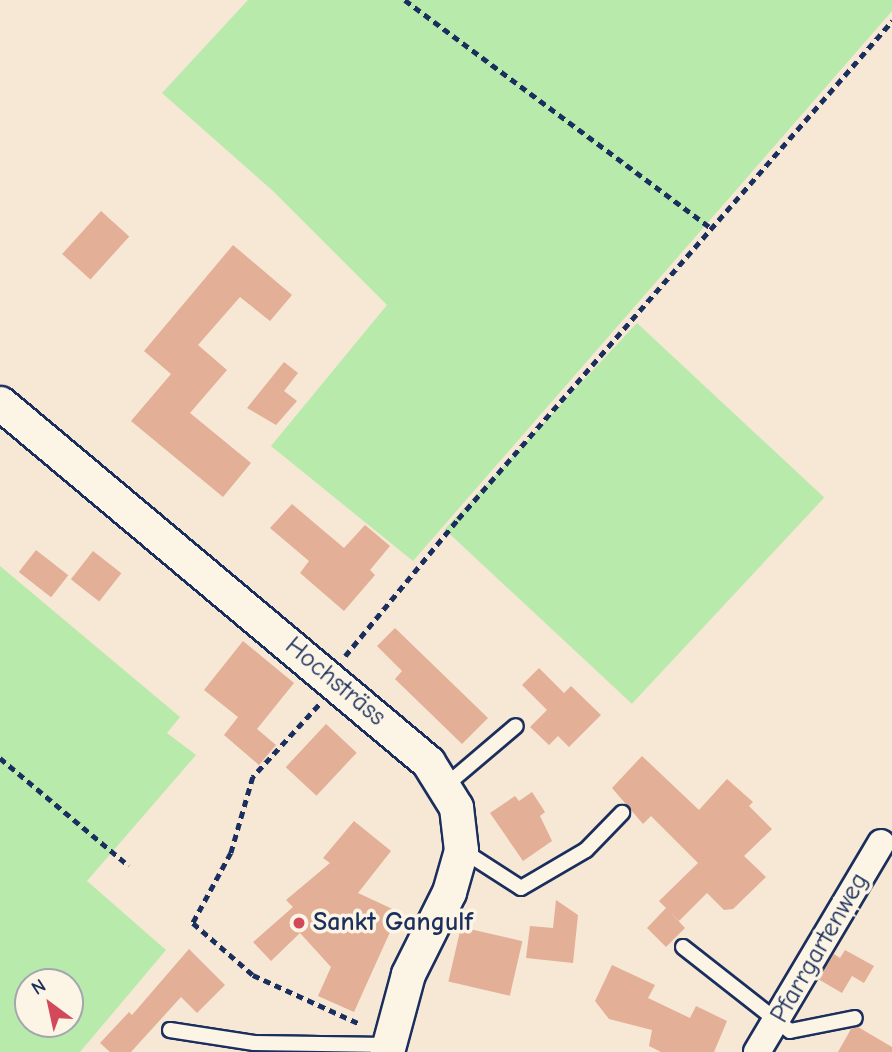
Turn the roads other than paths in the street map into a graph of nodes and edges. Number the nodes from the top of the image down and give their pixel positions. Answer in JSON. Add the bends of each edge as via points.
{"nodes":[{"id":1,"x":0,"y":403,"type":"edge"},
{"id":2,"x":516,"y":726,"type":"dead end"},
{"id":3,"x":444,"y":787,"type":"junction"},
{"id":4,"x":622,"y":813,"type":"dead end"},
{"id":5,"x":881,"y":843,"type":"dead end"},
{"id":6,"x":461,"y":850,"type":"junction"},
{"id":7,"x":683,"y":947,"type":"dead end"},
{"id":8,"x":855,"y":1018,"type":"dead end"},
{"id":9,"x":777,"y":1023,"type":"junction"},
{"id":10,"x":170,"y":1030,"type":"dead end"},
{"id":11,"x":388,"y":1044,"type":"edge"},
{"id":12,"x":757,"y":1052,"type":"edge"}],
"edges":[{"from":1,"to":3,"type":"street","name":"Hochsträss","via":[[428,762]]},
{"from":2,"to":3,"type":"lane"},
{"from":3,"to":6,"type":"street","name":"Hochsträss","via":[[456,807]]},
{"from":4,"to":6,"type":"lane","via":[[586,850],[521,888]]},
{"from":5,"to":9,"type":"street","name":"Pfarrgartenweg"},
{"from":6,"to":11,"type":"street","name":"Hochsträss","via":[[449,892],[408,974]]},
{"from":7,"to":9,"type":"lane"},
{"from":8,"to":9,"type":"lane","via":[[790,1031]]},
{"from":9,"to":12,"type":"street","name":"Pfarrgartenweg"},
{"from":10,"to":11,"type":"lane","via":[[254,1043]]}]}
